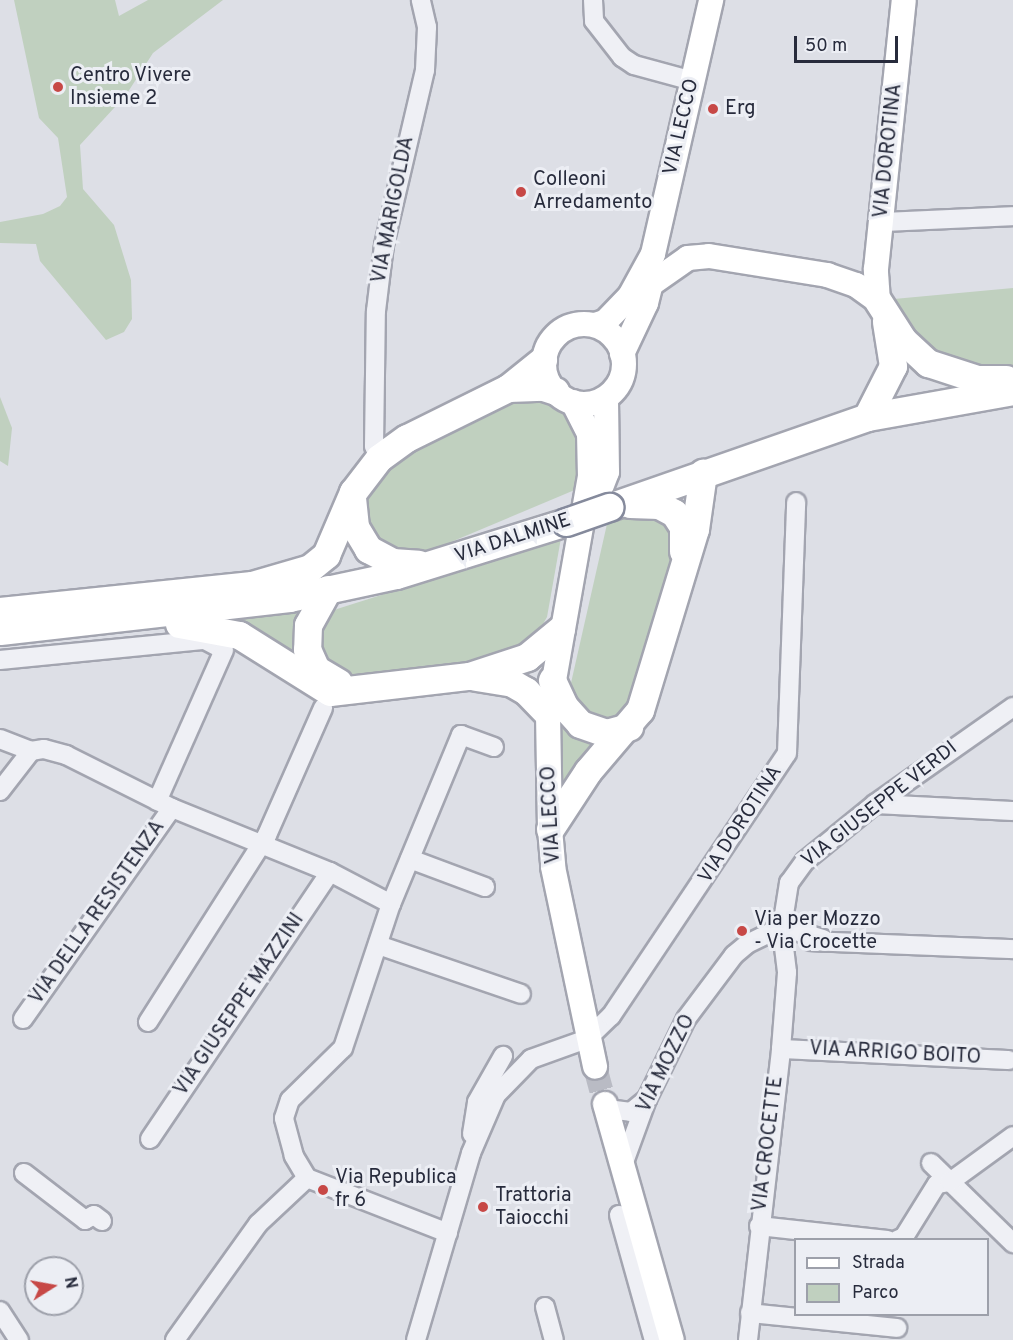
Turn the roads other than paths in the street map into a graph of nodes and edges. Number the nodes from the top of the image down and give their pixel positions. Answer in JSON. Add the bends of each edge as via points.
{"nodes":[{"id":1,"x":422,"y":0,"type":"edge"},
{"id":2,"x":593,"y":0,"type":"edge"},
{"id":3,"x":711,"y":0,"type":"edge"},
{"id":4,"x":904,"y":0,"type":"edge"},
{"id":5,"x":693,"y":81,"type":"junction"},
{"id":6,"x":1013,"y":216,"type":"edge"},
{"id":7,"x":882,"y":222,"type":"junction"},
{"id":8,"x":653,"y":254,"type":"junction"},
{"id":9,"x":651,"y":284,"type":"junction"},
{"id":10,"x":878,"y":301,"type":"junction"},
{"id":11,"x":595,"y":325,"type":"junction"},
{"id":12,"x":622,"y":354,"type":"junction"},
{"id":13,"x":543,"y":360,"type":"junction"},
{"id":14,"x":1013,"y":379,"type":"edge"},
{"id":15,"x":508,"y":388,"type":"junction"},
{"id":16,"x":1013,"y":391,"type":"edge"},
{"id":17,"x":564,"y":397,"type":"junction"},
{"id":18,"x":606,"y":399,"type":"junction"},
{"id":19,"x":867,"y":417,"type":"junction"},
{"id":20,"x":379,"y":458,"type":"junction"},
{"id":21,"x":703,"y":473,"type":"junction"},
{"id":22,"x":353,"y":492,"type":"junction"},
{"id":23,"x":796,"y":502,"type":"dead end"},
{"id":24,"x":614,"y":506,"type":"junction"},
{"id":25,"x":373,"y":553,"type":"junction"},
{"id":26,"x":326,"y":555,"type":"junction"},
{"id":27,"x":576,"y":561,"type":"junction"},
{"id":28,"x":434,"y":564,"type":"junction"},
{"id":29,"x":680,"y":576,"type":"junction"},
{"id":30,"x":328,"y":590,"type":"junction"},
{"id":31,"x":0,"y":611,"type":"edge"},
{"id":32,"x":97,"y":622,"type":"junction"},
{"id":33,"x":561,"y":629,"type":"junction"},
{"id":34,"x":0,"y":631,"type":"edge"},
{"id":35,"x":0,"y":660,"type":"edge"},
{"id":36,"x":469,"y":676,"type":"junction"},
{"id":37,"x":552,"y":680,"type":"junction"},
{"id":38,"x":362,"y":687,"type":"junction"},
{"id":39,"x":1013,"y":707,"type":"edge"},
{"id":40,"x":323,"y":708,"type":"dead end"},
{"id":41,"x":548,"y":714,"type":"junction"},
{"id":42,"x":629,"y":727,"type":"junction"},
{"id":43,"x":0,"y":739,"type":"edge"},
{"id":44,"x":494,"y":747,"type":"dead end"},
{"id":45,"x":31,"y":751,"type":"junction"},
{"id":46,"x":0,"y":792,"type":"edge"},
{"id":47,"x":164,"y":804,"type":"junction"},
{"id":48,"x":875,"y":804,"type":"junction"},
{"id":49,"x":1013,"y":811,"type":"edge"},
{"id":50,"x":550,"y":829,"type":"junction"},
{"id":51,"x":260,"y":846,"type":"junction"},
{"id":52,"x":410,"y":860,"type":"junction"},
{"id":53,"x":330,"y":872,"type":"junction"},
{"id":54,"x":485,"y":887,"type":"dead end"},
{"id":55,"x":391,"y":904,"type":"junction"},
{"id":56,"x":784,"y":937,"type":"junction"},
{"id":57,"x":378,"y":945,"type":"junction"},
{"id":58,"x":1013,"y":948,"type":"edge"},
{"id":59,"x":521,"y":994,"type":"dead end"},
{"id":60,"x":23,"y":1019,"type":"dead end"},
{"id":61,"x":147,"y":1022,"type":"dead end"},
{"id":62,"x":587,"y":1039,"type":"junction"},
{"id":63,"x":781,"y":1049,"type":"junction"},
{"id":64,"x":503,"y":1056,"type":"dead end"},
{"id":65,"x":1009,"y":1060,"type":"dead end"},
{"id":66,"x":595,"y":1067,"type":"tunnel mouth"},
{"id":67,"x":647,"y":1099,"type":"junction"},
{"id":68,"x":606,"y":1107,"type":"joint"},
{"id":69,"x":1013,"y":1136,"type":"edge"},
{"id":70,"x":150,"y":1139,"type":"dead end"},
{"id":71,"x":471,"y":1153,"type":"junction"},
{"id":72,"x":930,"y":1163,"type":"dead end"},
{"id":73,"x":623,"y":1165,"type":"junction"},
{"id":74,"x":24,"y":1173,"type":"dead end"},
{"id":75,"x":307,"y":1178,"type":"junction"},
{"id":76,"x":950,"y":1182,"type":"junction"},
{"id":77,"x":619,"y":1215,"type":"dead end"},
{"id":78,"x":102,"y":1221,"type":"dead end"},
{"id":79,"x":759,"y":1226,"type":"junction"},
{"id":80,"x":448,"y":1233,"type":"junction"},
{"id":81,"x":877,"y":1238,"type":"edge"},
{"id":82,"x":900,"y":1238,"type":"edge"},
{"id":83,"x":1013,"y":1243,"type":"edge"},
{"id":84,"x":545,"y":1307,"type":"dead end"},
{"id":85,"x":0,"y":1311,"type":"edge"},
{"id":86,"x":750,"y":1313,"type":"junction"},
{"id":87,"x":897,"y":1328,"type":"dead end"},
{"id":88,"x":19,"y":1340,"type":"edge"},
{"id":89,"x":175,"y":1340,"type":"edge"},
{"id":90,"x":416,"y":1340,"type":"edge"},
{"id":91,"x":554,"y":1340,"type":"edge"},
{"id":92,"x":654,"y":1340,"type":"edge"},
{"id":93,"x":672,"y":1340,"type":"edge"},
{"id":94,"x":748,"y":1340,"type":"edge"}],
"edges":[{"from":1,"to":20,"type":"street","name":"VIA MARIGOLDA","via":[[427,27],[425,70],[384,245],[376,311],[374,446]]},
{"from":2,"to":5,"type":"street","via":[[594,21],[622,57],[634,65]]},
{"from":3,"to":5,"type":"main road","name":"VIA LECCO"},
{"from":4,"to":7,"type":"main road","name":"VIA DOROTINA"},
{"from":5,"to":8,"type":"main road","name":"VIA LECCO"},
{"from":6,"to":7,"type":"street"},
{"from":7,"to":10,"type":"main road","name":"VIA DOROTINA","via":[[876,269]]},
{"from":8,"to":9,"type":"main road","name":"VIA LECCO"},
{"from":8,"to":11,"type":"main road","name":"VIA LECCO","via":[[630,296],[605,322]]},
{"from":9,"to":10,"type":"main road","via":[[688,258],[709,256],[827,275],[856,285]]},
{"from":9,"to":12,"type":"main road","name":"VIA LECCO"},
{"from":10,"to":14,"type":"highway","via":[[903,339],[935,367],[977,379]]},
{"from":10,"to":19,"type":"highway","via":[[891,332],[893,366]]},
{"from":11,"to":12,"type":"main road","via":[[615,339]]},
{"from":11,"to":13,"type":"main road","via":[[583,323],[561,330],[552,338]]},
{"from":12,"to":18,"type":"main road","via":[[621,379]]},
{"from":13,"to":15,"type":"highway"},
{"from":13,"to":17,"type":"main road","via":[[546,377]]},
{"from":15,"to":17,"type":"highway","via":[[543,387]]},
{"from":15,"to":20,"type":"highway","via":[[407,438]]},
{"from":16,"to":19,"type":"highway","name":"VIA DALMINE"},
{"from":17,"to":18,"type":"main road"},
{"from":17,"to":27,"type":"main road","name":"VIA LECCO","via":[[589,433],[590,476]]},
{"from":18,"to":27,"type":"main road","name":"VIA LECCO","via":[[607,472]]},
{"from":19,"to":21,"type":"highway","name":"VIA DALMINE"},
{"from":20,"to":22,"type":"highway"},
{"from":21,"to":24,"type":"highway","name":"VIA DALMINE"},
{"from":21,"to":29,"type":"highway","via":[[695,529]]},
{"from":22,"to":25,"type":"highway","via":[[355,527]]},
{"from":22,"to":26,"type":"highway"},
{"from":23,"to":62,"type":"street","name":"VIA DOROTINA","via":[[787,753],[611,1016]]},
{"from":24,"to":28,"type":"highway","name":"VIA DALMINE","bridge":true},
{"from":24,"to":29,"type":"highway","via":[[659,505],[675,513],[685,537]]},
{"from":25,"to":26,"type":"highway"},
{"from":25,"to":28,"type":"highway","via":[[392,562]]},
{"from":26,"to":31,"type":"highway","via":[[301,573],[252,585]]},
{"from":27,"to":33,"type":"main road","name":"VIA LECCO"},
{"from":28,"to":30,"type":"highway","name":"VIA DALMINE"},
{"from":29,"to":42,"type":"highway","via":[[640,710]]},
{"from":30,"to":32,"type":"highway","name":"VIA DALMINE"},
{"from":30,"to":38,"type":"highway","via":[[309,625],[310,658],[325,676]]},
{"from":32,"to":34,"type":"highway","name":"VIA DALMINE"},
{"from":32,"to":38,"type":"highway","via":[[224,629],[321,689],[339,692]]},
{"from":33,"to":36,"type":"highway","via":[[527,657]]},
{"from":33,"to":37,"type":"main road","name":"VIA LECCO"},
{"from":35,"to":47,"type":"street","via":[[205,640],[224,650]]},
{"from":36,"to":38,"type":"highway"},
{"from":36,"to":41,"type":"highway","via":[[512,683],[526,691]]},
{"from":37,"to":41,"type":"main road","name":"VIA LECCO"},
{"from":37,"to":42,"type":"highway","via":[[564,706],[580,724],[606,733]]},
{"from":39,"to":48,"type":"street","name":"VIA GIUSEPPE VERDI"},
{"from":40,"to":51,"type":"street"},
{"from":41,"to":50,"type":"main road","name":"VIA LECCO"},
{"from":42,"to":50,"type":"highway","via":[[588,771]]},
{"from":43,"to":45,"type":"street","name":"VIA DELLA RESISTENZA"},
{"from":44,"to":52,"type":"street","via":[[460,735]]},
{"from":45,"to":46,"type":"street"},
{"from":45,"to":47,"type":"street","name":"VIA DELLA RESISTENZA","via":[[44,749],[66,755]]},
{"from":47,"to":51,"type":"street","name":"VIA DELLA RESISTENZA"},
{"from":47,"to":60,"type":"street","name":"VIA DELLA RESISTENZA"},
{"from":48,"to":49,"type":"street"},
{"from":48,"to":56,"type":"street","name":"VIA GIUSEPPE VERDI","via":[[794,874]]},
{"from":50,"to":62,"type":"main road","name":"VIA LECCO"},
{"from":51,"to":53,"type":"street","name":"VIA DELLA RESISTENZA"},
{"from":51,"to":61,"type":"street"},
{"from":52,"to":54,"type":"street"},
{"from":52,"to":55,"type":"street"},
{"from":53,"to":55,"type":"street","name":"VIA DELLA RESISTENZA"},
{"from":53,"to":70,"type":"street","name":"VIA GIUSEPPE MAZZINI"},
{"from":55,"to":57,"type":"street"},
{"from":56,"to":58,"type":"street","name":"VIA MOZZO"},
{"from":56,"to":63,"type":"street","name":"VIA CROCETTE","via":[[788,972]]},
{"from":56,"to":67,"type":"street","name":"VIA MOZZO","via":[[747,944],[725,965],[686,1019]]},
{"from":57,"to":59,"type":"street"},
{"from":57,"to":75,"type":"street","via":[[343,1048],[290,1100],[284,1118],[294,1156]]},
{"from":62,"to":66,"type":"main road","name":"VIA LECCO"},
{"from":62,"to":71,"type":"street","via":[[531,1059],[513,1076],[496,1095]]},
{"from":63,"to":65,"type":"street","name":"VIA ARRIGO BOITO"},
{"from":63,"to":79,"type":"street","name":"VIA CROCETTE"},
{"from":64,"to":71,"type":"street","via":[[477,1102]]},
{"from":67,"to":68,"type":"street","via":[[631,1112]]},
{"from":67,"to":73,"type":"street","name":"VIA MOZZO"},
{"from":68,"to":73,"type":"main road"},
{"from":69,"to":76,"type":"street"},
{"from":71,"to":80,"type":"street"},
{"from":72,"to":76,"type":"street"},
{"from":73,"to":93,"type":"main road"},
{"from":74,"to":78,"type":"street","via":[[85,1220],[94,1215]]},
{"from":75,"to":80,"type":"street"},
{"from":75,"to":89,"type":"street","via":[[258,1224]]},
{"from":76,"to":82,"type":"street","via":[[937,1184]]},
{"from":76,"to":83,"type":"street"},
{"from":77,"to":92,"type":"street"},
{"from":79,"to":81,"type":"street"},
{"from":79,"to":86,"type":"street","name":"VIA CROCETTE"},
{"from":80,"to":90,"type":"street"},
{"from":84,"to":91,"type":"street"},
{"from":85,"to":88,"type":"street"},
{"from":86,"to":87,"type":"street"},
{"from":86,"to":94,"type":"street","name":"VIA CROCETTE"}]}
